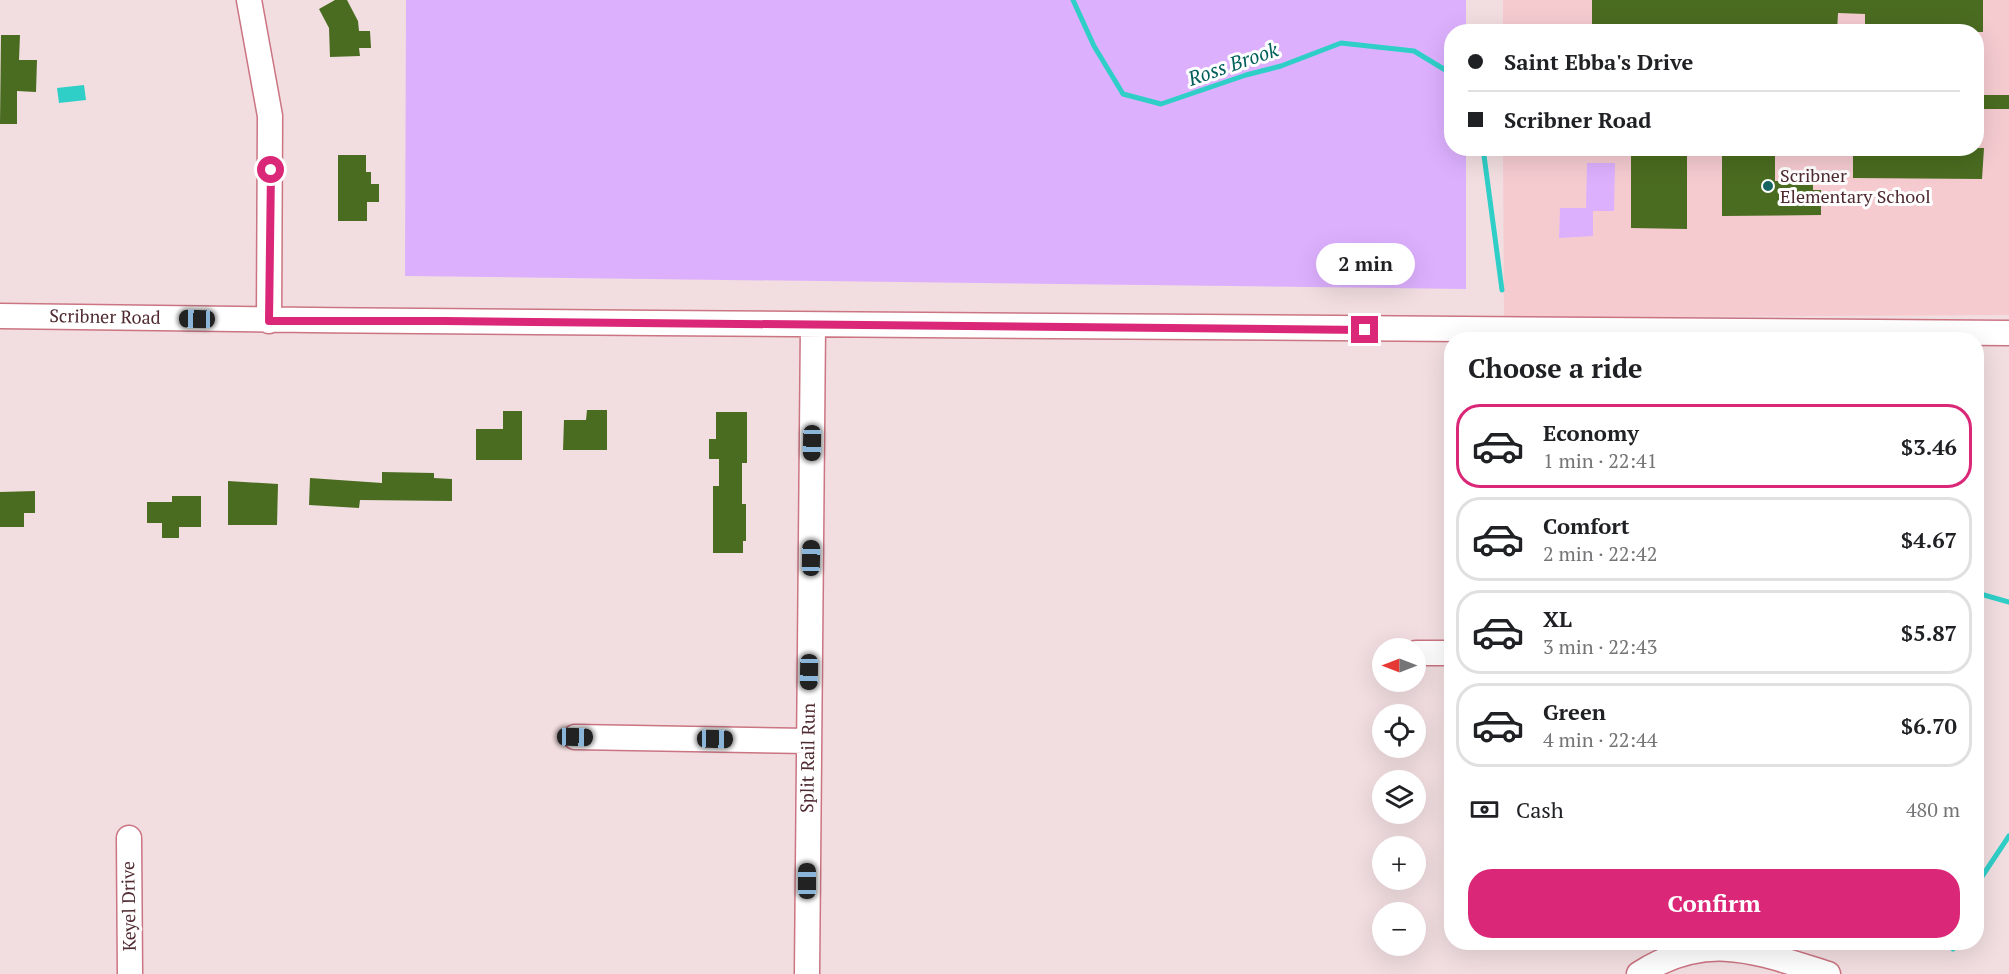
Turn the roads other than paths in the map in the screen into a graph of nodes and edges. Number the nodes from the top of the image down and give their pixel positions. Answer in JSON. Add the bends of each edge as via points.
{"nodes":[{"id":1,"x":249,"y":0,"type":"edge"},
{"id":2,"x":0,"y":316,"type":"edge"},
{"id":3,"x":269,"y":321,"type":"junction"},
{"id":4,"x":813,"y":325,"type":"junction"},
{"id":5,"x":1444,"y":333,"type":"edge"},
{"id":6,"x":1984,"y":333,"type":"edge"},
{"id":7,"x":2009,"y":333,"type":"edge"},
{"id":8,"x":1426,"y":653,"type":"edge"},
{"id":9,"x":1444,"y":653,"type":"edge"},
{"id":10,"x":575,"y":737,"type":"dead end"},
{"id":11,"x":808,"y":741,"type":"junction"},
{"id":12,"x":129,"y":838,"type":"dead end"},
{"id":13,"x":1694,"y":950,"type":"edge"},
{"id":14,"x":1734,"y":950,"type":"edge"},
{"id":15,"x":130,"y":974,"type":"edge"},
{"id":16,"x":807,"y":974,"type":"edge"},
{"id":17,"x":1639,"y":974,"type":"edge"},
{"id":18,"x":1828,"y":974,"type":"edge"}],
"edges":[{"from":1,"to":3,"type":"street","via":[[270,116]]},
{"from":2,"to":3,"type":"street","name":"Scribner Road"},
{"from":3,"to":4,"type":"street","name":"Scribner Road"},
{"from":4,"to":5,"type":"street","name":"Scribner Road"},
{"from":4,"to":11,"type":"street","name":"Split Rail Run"},
{"from":6,"to":7,"type":"street","name":"Scribner Road"},
{"from":8,"to":9,"type":"street"},
{"from":10,"to":11,"type":"street"},
{"from":11,"to":16,"type":"street","name":"Split Rail Run"},
{"from":12,"to":15,"type":"street","name":"Keyel Drive"},
{"from":13,"to":17,"type":"street"},
{"from":14,"to":18,"type":"street"}]}
